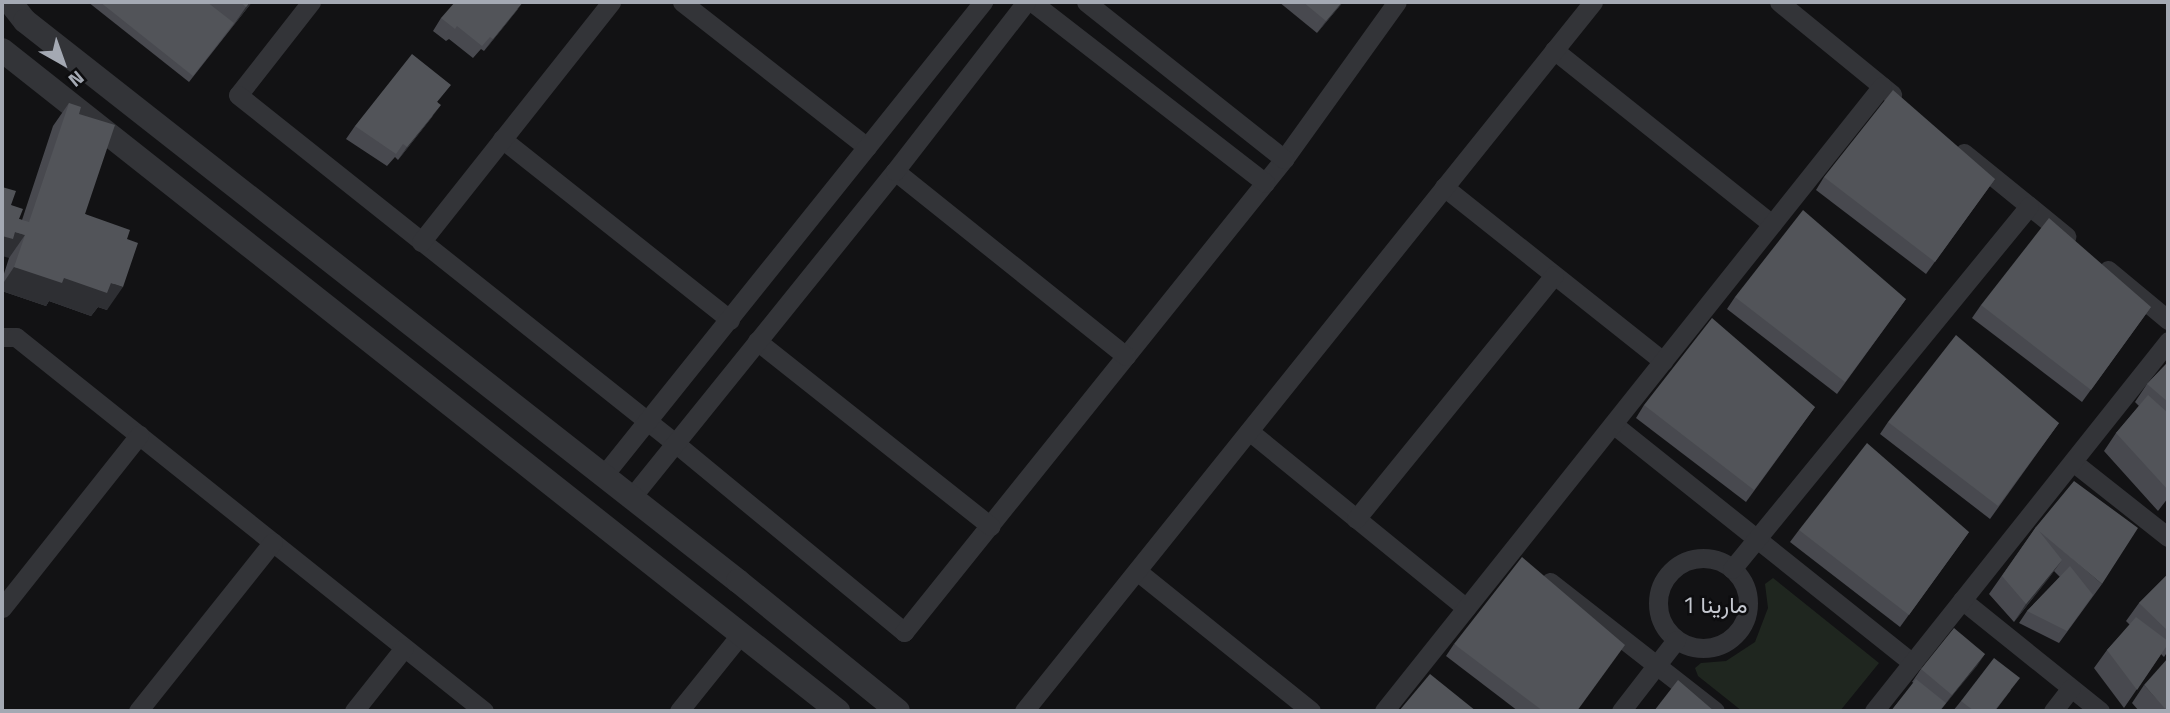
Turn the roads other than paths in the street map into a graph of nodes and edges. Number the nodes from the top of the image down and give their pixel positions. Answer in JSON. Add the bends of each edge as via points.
{"nodes":[{"id":1,"x":311,"y":2,"type":"edge"},
{"id":2,"x":611,"y":2,"type":"edge"},
{"id":3,"x":682,"y":2,"type":"edge"},
{"id":4,"x":983,"y":2,"type":"edge"},
{"id":5,"x":1026,"y":2,"type":"edge"},
{"id":6,"x":1032,"y":2,"type":"edge"},
{"id":7,"x":1086,"y":2,"type":"edge"},
{"id":8,"x":1397,"y":2,"type":"edge"},
{"id":9,"x":1593,"y":2,"type":"edge"},
{"id":10,"x":1779,"y":2,"type":"edge"},
{"id":11,"x":14,"y":7,"type":"edge"},
{"id":12,"x":2,"y":34,"type":"edge"},
{"id":13,"x":2,"y":50,"type":"edge"},
{"id":14,"x":1554,"y":50,"type":"junction"},
{"id":15,"x":1882,"y":86,"type":"junction"},
{"id":16,"x":1903,"y":103,"type":"edge"},
{"id":17,"x":1945,"y":137,"type":"edge"},
{"id":18,"x":502,"y":139,"type":"junction"},
{"id":19,"x":867,"y":147,"type":"junction"},
{"id":20,"x":1284,"y":159,"type":"junction"},
{"id":21,"x":895,"y":172,"type":"junction"},
{"id":22,"x":1265,"y":183,"type":"junction"},
{"id":23,"x":1444,"y":187,"type":"junction"},
{"id":24,"x":2029,"y":206,"type":"junction"},
{"id":25,"x":1772,"y":224,"type":"junction"},
{"id":26,"x":421,"y":242,"type":"junction"},
{"id":27,"x":774,"y":266,"type":"junction"},
{"id":28,"x":1553,"y":275,"type":"junction"},
{"id":29,"x":802,"y":287,"type":"junction"},
{"id":30,"x":730,"y":320,"type":"junction"},
{"id":31,"x":2168,"y":320,"type":"edge"},
{"id":32,"x":2,"y":337,"type":"edge"},
{"id":33,"x":757,"y":341,"type":"junction"},
{"id":34,"x":2168,"y":341,"type":"edge"},
{"id":35,"x":1126,"y":356,"type":"junction"},
{"id":36,"x":1663,"y":361,"type":"junction"},
{"id":37,"x":648,"y":422,"type":"junction"},
{"id":38,"x":1613,"y":424,"type":"junction"},
{"id":39,"x":1249,"y":431,"type":"junction"},
{"id":40,"x":139,"y":435,"type":"junction"},
{"id":41,"x":675,"y":443,"type":"junction"},
{"id":42,"x":2073,"y":462,"type":"junction"},
{"id":43,"x":603,"y":476,"type":"junction"},
{"id":44,"x":631,"y":498,"type":"junction"},
{"id":45,"x":1356,"y":519,"type":"junction"},
{"id":46,"x":989,"y":526,"type":"junction"},
{"id":47,"x":2168,"y":537,"type":"edge"},
{"id":48,"x":1757,"y":538,"type":"junction"},
{"id":49,"x":272,"y":542,"type":"junction"},
{"id":50,"x":1521,"y":560,"type":"junction"},
{"id":51,"x":1732,"y":569,"type":"junction"},
{"id":52,"x":1137,"y":570,"type":"junction"},
{"id":53,"x":738,"y":580,"type":"junction"},
{"id":54,"x":1962,"y":600,"type":"junction"},
{"id":55,"x":2,"y":608,"type":"edge"},
{"id":56,"x":1466,"y":608,"type":"junction"},
{"id":57,"x":714,"y":612,"type":"junction"},
{"id":58,"x":741,"y":634,"type":"junction"},
{"id":59,"x":1676,"y":640,"type":"junction"},
{"id":60,"x":404,"y":648,"type":"junction"},
{"id":61,"x":1912,"y":663,"type":"junction"},
{"id":62,"x":1656,"y":665,"type":"junction"},
{"id":63,"x":2071,"y":688,"type":"junction"},
{"id":64,"x":138,"y":711,"type":"edge"},
{"id":65,"x":354,"y":711,"type":"edge"},
{"id":66,"x":484,"y":711,"type":"edge"},
{"id":67,"x":679,"y":711,"type":"edge"},
{"id":68,"x":838,"y":711,"type":"edge"},
{"id":69,"x":898,"y":711,"type":"edge"},
{"id":70,"x":1024,"y":711,"type":"edge"},
{"id":71,"x":1311,"y":711,"type":"edge"},
{"id":72,"x":1384,"y":711,"type":"edge"},
{"id":73,"x":1620,"y":711,"type":"edge"},
{"id":74,"x":1715,"y":711,"type":"edge"},
{"id":75,"x":1874,"y":711,"type":"edge"},
{"id":76,"x":2053,"y":711,"type":"edge"},
{"id":77,"x":2100,"y":711,"type":"edge"}],
"edges":[{"from":1,"to":26,"type":"street","via":[[238,95]]},
{"from":2,"to":18,"type":"street"},
{"from":3,"to":19,"type":"street"},
{"from":4,"to":19,"type":"street"},
{"from":5,"to":21,"type":"street"},
{"from":6,"to":22,"type":"street"},
{"from":7,"to":20,"type":"street"},
{"from":8,"to":20,"type":"street"},
{"from":9,"to":14,"type":"street"},
{"from":10,"to":15,"type":"street"},
{"from":11,"to":12,"type":"street"},
{"from":11,"to":43,"type":"street"},
{"from":13,"to":57,"type":"street"},
{"from":14,"to":23,"type":"street"},
{"from":14,"to":25,"type":"street"},
{"from":15,"to":16,"type":"street"},
{"from":15,"to":25,"type":"street"},
{"from":17,"to":24,"type":"street"},
{"from":18,"to":26,"type":"street"},
{"from":18,"to":30,"type":"street"},
{"from":19,"to":27,"type":"street"},
{"from":20,"to":22,"type":"street"},
{"from":21,"to":29,"type":"street"},
{"from":21,"to":35,"type":"street"},
{"from":22,"to":35,"type":"street"},
{"from":23,"to":28,"type":"street"},
{"from":23,"to":39,"type":"street"},
{"from":24,"to":31,"type":"street"},
{"from":24,"to":48,"type":"street"},
{"from":25,"to":36,"type":"street"},
{"from":26,"to":37,"type":"street"},
{"from":27,"to":29,"type":"street"},
{"from":27,"to":30,"type":"street"},
{"from":28,"to":36,"type":"street"},
{"from":28,"to":45,"type":"street"},
{"from":29,"to":33,"type":"street"},
{"from":30,"to":37,"type":"street"},
{"from":32,"to":40,"type":"street","via":[[16,337]]},
{"from":33,"to":41,"type":"street"},
{"from":33,"to":46,"type":"street"},
{"from":34,"to":42,"type":"street"},
{"from":35,"to":46,"type":"street"},
{"from":36,"to":38,"type":"street"},
{"from":37,"to":41,"type":"street"},
{"from":37,"to":43,"type":"street"},
{"from":38,"to":48,"type":"street"},
{"from":38,"to":50,"type":"street"},
{"from":39,"to":45,"type":"street"},
{"from":39,"to":52,"type":"street"},
{"from":40,"to":49,"type":"street"},
{"from":40,"to":55,"type":"street"},
{"from":41,"to":44,"type":"street"},
{"from":41,"to":46,"type":"street","via":[[904,632]]},
{"from":42,"to":47,"type":"street"},
{"from":42,"to":54,"type":"street"},
{"from":43,"to":44,"type":"street"},
{"from":44,"to":53,"type":"street"},
{"from":45,"to":56,"type":"street"},
{"from":48,"to":51,"type":"street"},
{"from":48,"to":61,"type":"street"},
{"from":49,"to":60,"type":"street"},
{"from":49,"to":64,"type":"street"},
{"from":50,"to":56,"type":"street"},
{"from":50,"to":62,"type":"street"},
{"from":51,"to":59,"type":"street","via":[[1748,597],[1742,627],[1732,639],[1711,648]]},
{"from":51,"to":59,"type":"street","via":[[1707,558],[1692,560],[1668,575],[1661,587],[1659,616]]},
{"from":52,"to":70,"type":"street"},
{"from":52,"to":71,"type":"street"},
{"from":53,"to":57,"type":"street"},
{"from":53,"to":69,"type":"street"},
{"from":54,"to":61,"type":"street"},
{"from":54,"to":63,"type":"street"},
{"from":56,"to":72,"type":"street"},
{"from":57,"to":58,"type":"street"},
{"from":58,"to":67,"type":"street"},
{"from":58,"to":68,"type":"street"},
{"from":59,"to":62,"type":"street"},
{"from":60,"to":65,"type":"street"},
{"from":60,"to":66,"type":"street"},
{"from":61,"to":75,"type":"street"},
{"from":62,"to":73,"type":"street"},
{"from":62,"to":74,"type":"street"},
{"from":63,"to":76,"type":"street"},
{"from":63,"to":77,"type":"street"}]}
